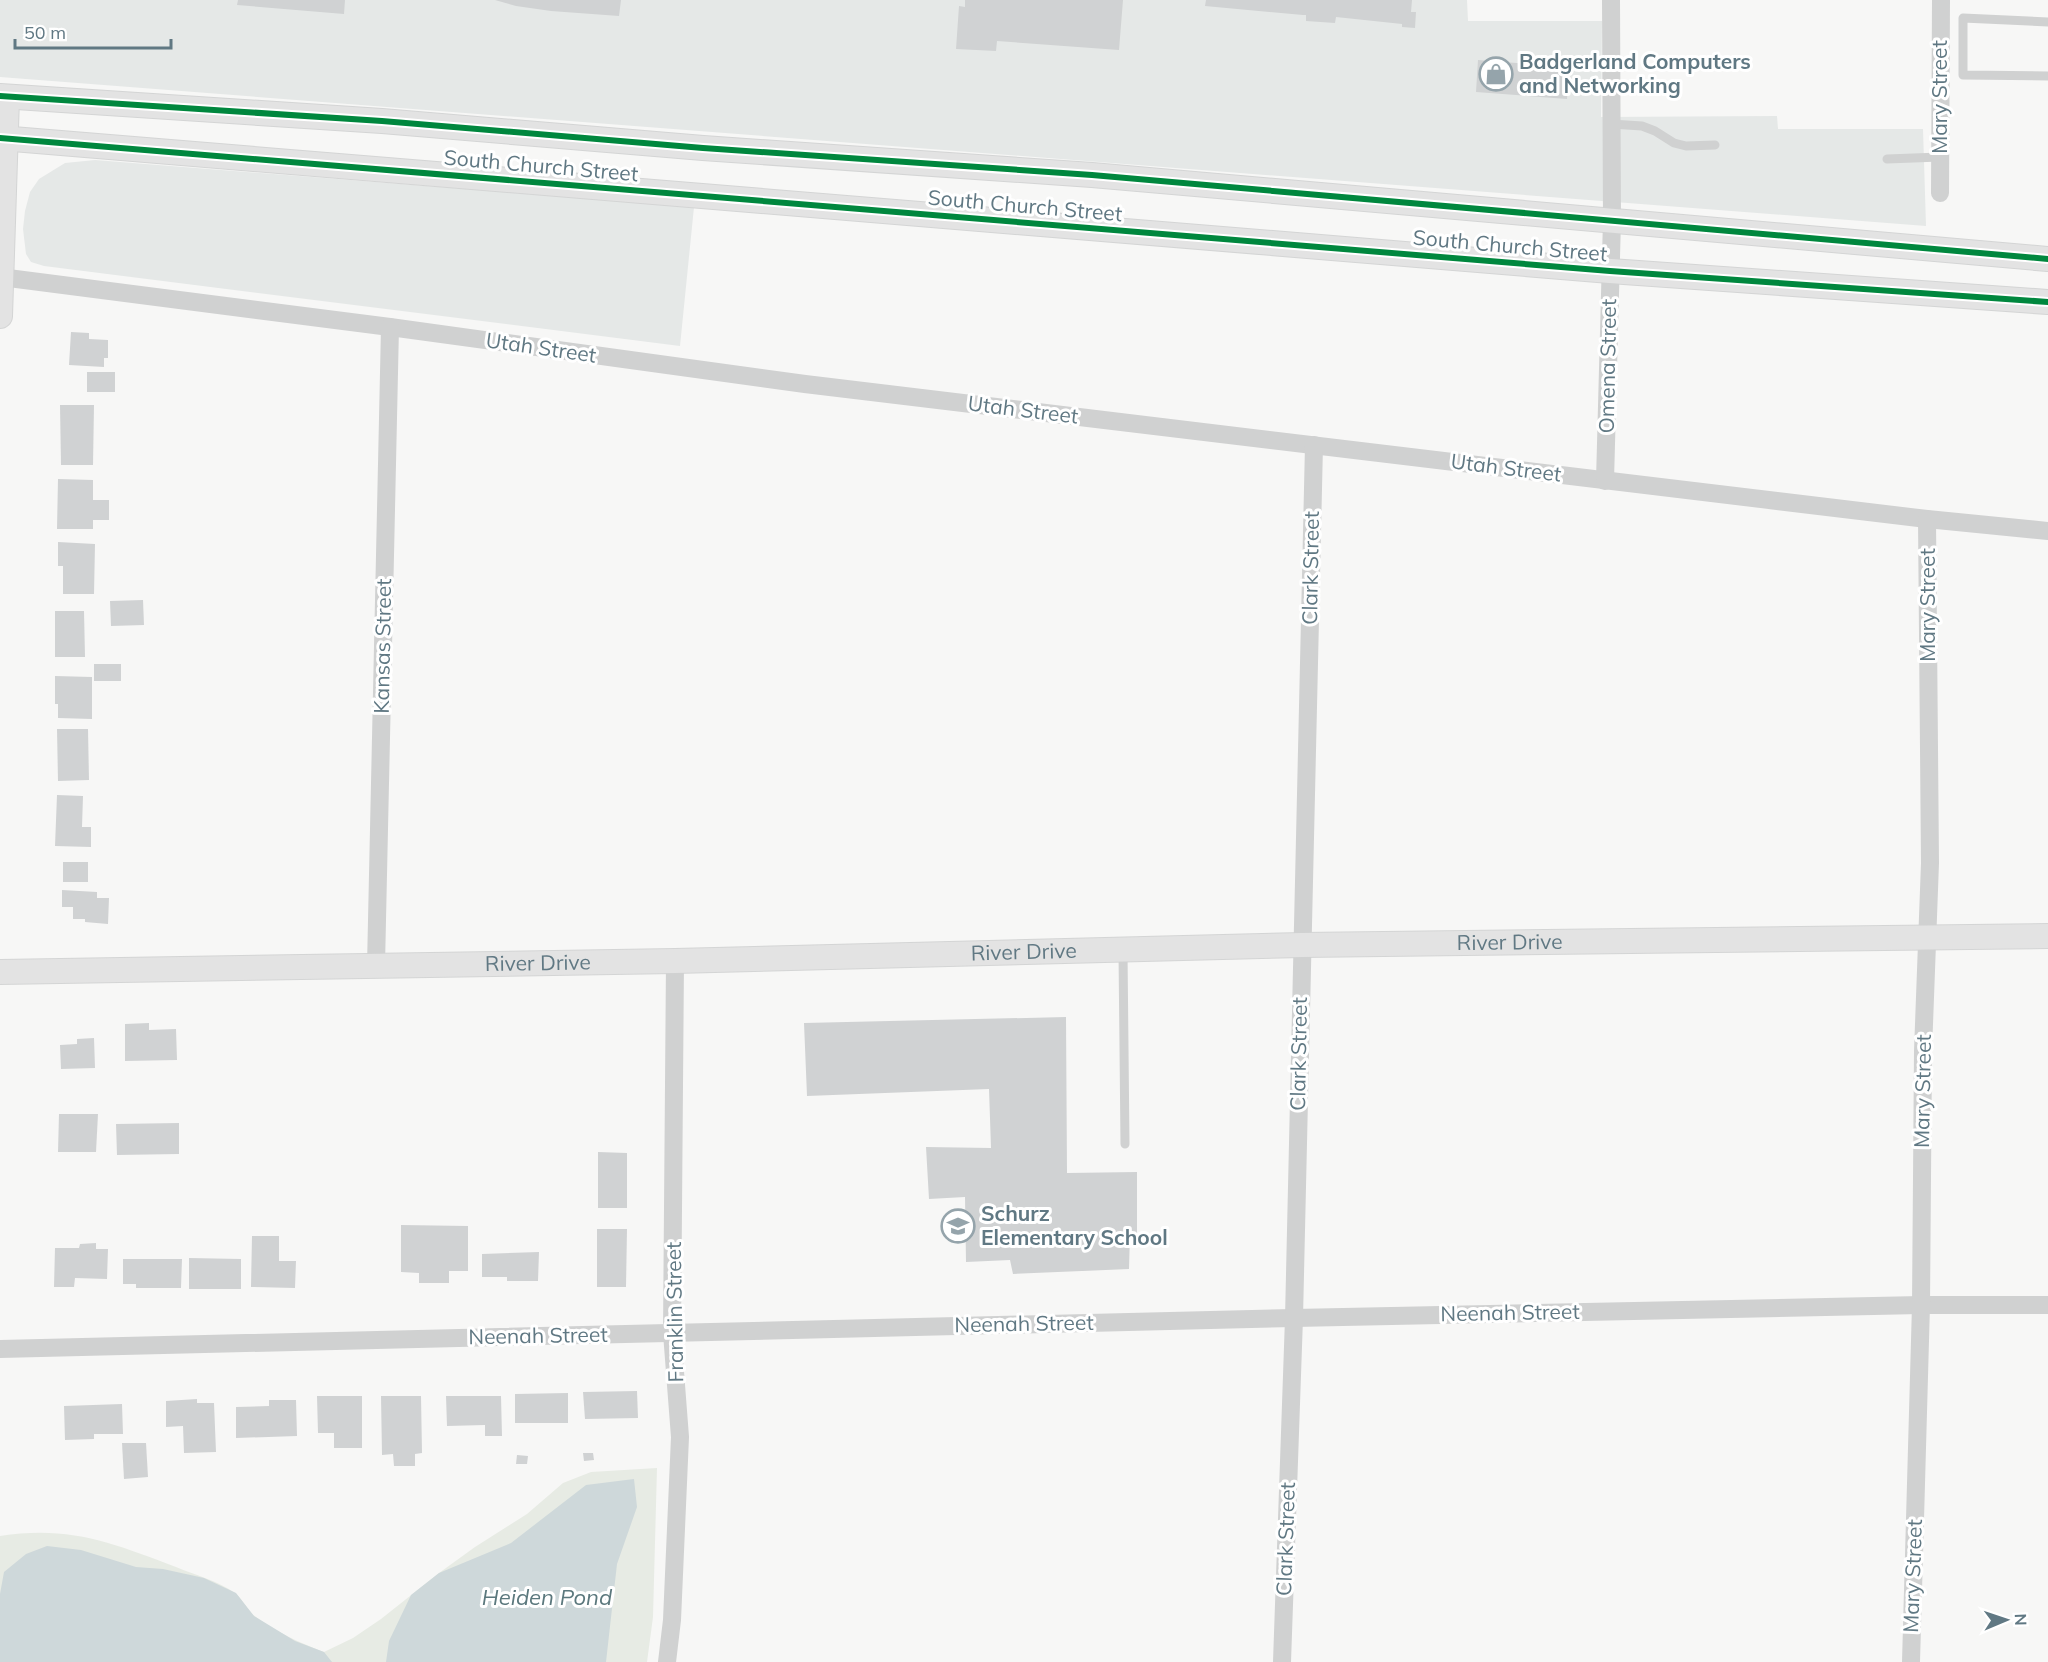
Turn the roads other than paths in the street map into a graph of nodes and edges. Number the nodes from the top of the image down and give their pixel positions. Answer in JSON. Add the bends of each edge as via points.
{"nodes":[{"id":1,"x":1611,"y":0,"type":"edge"},
{"id":2,"x":1941,"y":9,"type":"edge"},
{"id":3,"x":1963,"y":18,"type":"junction"},
{"id":4,"x":2048,"y":22,"type":"edge"},
{"id":5,"x":1963,"y":75,"type":"junction"},
{"id":6,"x":1941,"y":76,"type":"junction"},
{"id":7,"x":2048,"y":76,"type":"edge"},
{"id":8,"x":4,"y":96,"type":"edge"},
{"id":9,"x":1611,"y":124,"type":"junction"},
{"id":10,"x":4,"y":138,"type":"edge"},
{"id":11,"x":1716,"y":145,"type":"dead end"},
{"id":12,"x":1940,"y":157,"type":"junction"},
{"id":13,"x":1887,"y":159,"type":"dead end"},
{"id":14,"x":1940,"y":193,"type":"dead end"},
{"id":15,"x":2,"y":197,"type":"edge"},
{"id":16,"x":1612,"y":220,"type":"junction"},
{"id":17,"x":2048,"y":259,"type":"edge"},
{"id":18,"x":1610,"y":271,"type":"junction"},
{"id":19,"x":0,"y":277,"type":"edge"},
{"id":20,"x":2048,"y":302,"type":"edge"},
{"id":21,"x":0,"y":316,"type":"edge"},
{"id":22,"x":390,"y":327,"type":"junction"},
{"id":23,"x":1314,"y":445,"type":"junction"},
{"id":24,"x":1605,"y":481,"type":"junction"},
{"id":25,"x":1927,"y":519,"type":"junction"},
{"id":26,"x":2048,"y":531,"type":"edge"},
{"id":27,"x":2048,"y":936,"type":"edge"},
{"id":28,"x":1927,"y":938,"type":"junction"},
{"id":29,"x":1302,"y":945,"type":"junction"},
{"id":30,"x":1123,"y":950,"type":"junction"},
{"id":31,"x":675,"y":961,"type":"junction"},
{"id":32,"x":376,"y":966,"type":"junction"},
{"id":33,"x":0,"y":972,"type":"edge"},
{"id":34,"x":1125,"y":1144,"type":"dead end"},
{"id":35,"x":1921,"y":1305,"type":"junction"},
{"id":36,"x":2048,"y":1305,"type":"edge"},
{"id":37,"x":1293,"y":1318,"type":"junction"},
{"id":38,"x":672,"y":1333,"type":"junction"},
{"id":39,"x":0,"y":1349,"type":"edge"},
{"id":40,"x":667,"y":1662,"type":"edge"},
{"id":41,"x":1282,"y":1662,"type":"edge"},
{"id":42,"x":1911,"y":1662,"type":"edge"}],
"edges":[{"from":1,"to":9,"type":"street","name":"Omena Street"},
{"from":2,"to":3,"type":"lane"},
{"from":2,"to":6,"type":"street","name":"Mary Street"},
{"from":3,"to":4,"type":"lane"},
{"from":3,"to":5,"type":"lane"},
{"from":5,"to":6,"type":"lane"},
{"from":5,"to":7,"type":"lane"},
{"from":6,"to":12,"type":"street","name":"Mary Street"},
{"from":8,"to":10,"type":"main road"},
{"from":8,"to":16,"type":"main road","name":"South Church Street","via":[[1092,175]]},
{"from":9,"to":11,"type":"lane","via":[[1642,126],[1686,146]]},
{"from":9,"to":16,"type":"street","name":"Omena Street"},
{"from":10,"to":15,"type":"main road"},
{"from":10,"to":18,"type":"main road","name":"South Church Street"},
{"from":12,"to":13,"type":"lane"},
{"from":12,"to":14,"type":"street","name":"Mary Street"},
{"from":15,"to":19,"type":"main road"},
{"from":16,"to":17,"type":"main road","name":"South Church Street"},
{"from":16,"to":18,"type":"street","name":"Omena Street"},
{"from":18,"to":20,"type":"main road","name":"South Church Street"},
{"from":18,"to":24,"type":"street","name":"Omena Street"},
{"from":19,"to":21,"type":"main road"},
{"from":19,"to":22,"type":"street","name":"Utah Street"},
{"from":22,"to":23,"type":"street","name":"Utah Street","via":[[805,384]]},
{"from":22,"to":32,"type":"street","name":"Kansas Street"},
{"from":23,"to":24,"type":"street","name":"Utah Street"},
{"from":23,"to":29,"type":"street","name":"Clark Street"},
{"from":24,"to":25,"type":"street","name":"Utah Street"},
{"from":25,"to":26,"type":"street","name":"Utah Street"},
{"from":25,"to":28,"type":"street","name":"Mary Street"},
{"from":27,"to":28,"type":"main road","name":"River Drive"},
{"from":28,"to":29,"type":"main road","name":"River Drive"},
{"from":28,"to":35,"type":"street","name":"Mary Street"},
{"from":29,"to":30,"type":"main road","name":"River Drive"},
{"from":29,"to":37,"type":"street","name":"Clark Street"},
{"from":30,"to":31,"type":"main road","name":"River Drive"},
{"from":30,"to":34,"type":"lane"},
{"from":31,"to":32,"type":"main road","name":"River Drive"},
{"from":31,"to":38,"type":"street","name":"Franklin Street"},
{"from":32,"to":33,"type":"main road","name":"River Drive"},
{"from":35,"to":36,"type":"street","name":"Neenah Street"},
{"from":35,"to":37,"type":"street","name":"Neenah Street"},
{"from":35,"to":42,"type":"street","name":"Mary Street"},
{"from":37,"to":38,"type":"street","name":"Neenah Street"},
{"from":37,"to":41,"type":"street","name":"Clark Street"},
{"from":38,"to":39,"type":"street","name":"Neenah Street"},
{"from":38,"to":40,"type":"street","name":"Franklin Street","via":[[680,1437]]}]}
